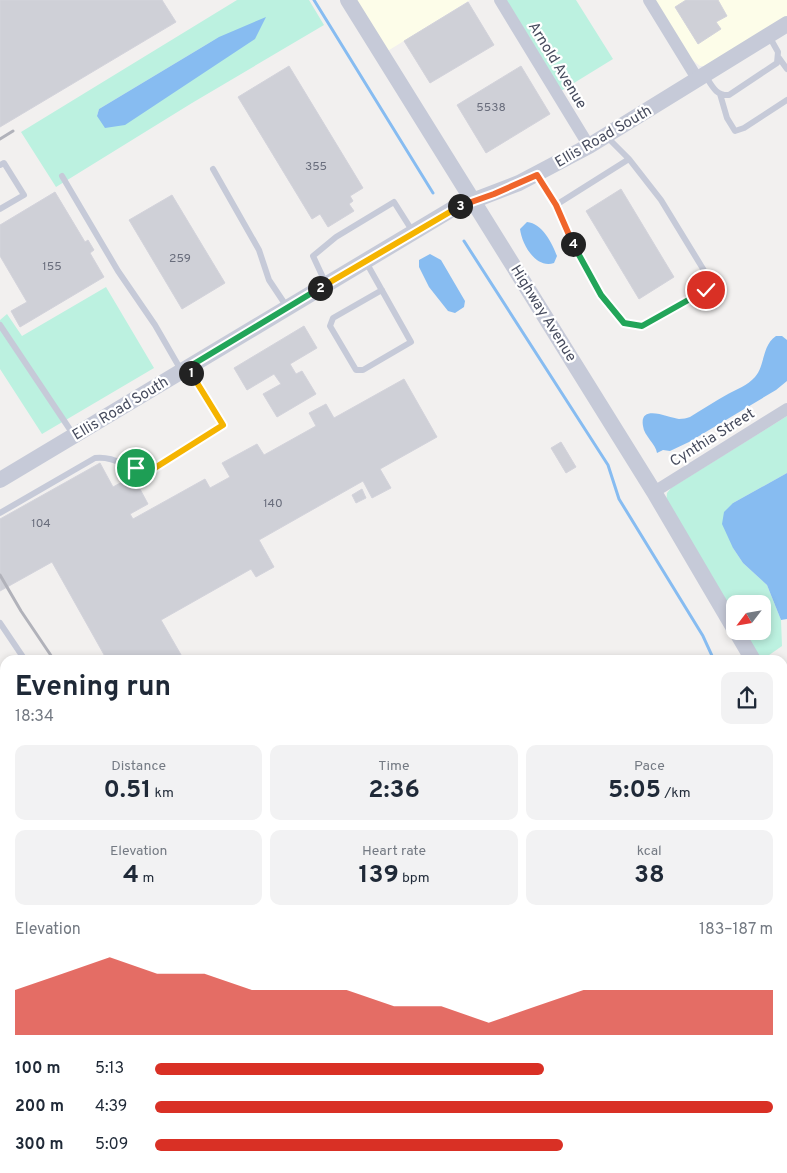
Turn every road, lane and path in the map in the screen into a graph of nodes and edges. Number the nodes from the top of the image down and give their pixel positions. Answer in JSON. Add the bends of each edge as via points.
{"nodes":[{"id":1,"x":348,"y":0,"type":"edge"},
{"id":2,"x":500,"y":0,"type":"edge"},
{"id":3,"x":649,"y":0,"type":"edge"},
{"id":4,"x":787,"y":24,"type":"edge"},
{"id":5,"x":769,"y":35,"type":"junction"},
{"id":6,"x":779,"y":58,"type":"junction"},
{"id":7,"x":787,"y":58,"type":"edge"},
{"id":8,"x":787,"y":69,"type":"edge"},
{"id":9,"x":702,"y":78,"type":"junction"},
{"id":10,"x":720,"y":94,"type":"junction"},
{"id":11,"x":787,"y":100,"type":"edge"},
{"id":12,"x":606,"y":136,"type":"junction"},
{"id":13,"x":589,"y":146,"type":"junction"},
{"id":14,"x":629,"y":159,"type":"junction"},
{"id":15,"x":0,"y":165,"type":"edge"},
{"id":16,"x":214,"y":169,"type":"dead end"},
{"id":17,"x":537,"y":175,"type":"junction"},
{"id":18,"x":62,"y":176,"type":"dead end"},
{"id":19,"x":473,"y":201,"type":"junction"},
{"id":20,"x":556,"y":205,"type":"junction"},
{"id":21,"x":0,"y":209,"type":"edge"},
{"id":22,"x":413,"y":233,"type":"junction"},
{"id":23,"x":366,"y":261,"type":"junction"},
{"id":24,"x":326,"y":285,"type":"junction"},
{"id":25,"x":382,"y":290,"type":"junction"},
{"id":26,"x":287,"y":308,"type":"junction"},
{"id":27,"x":0,"y":325,"type":"edge"},
{"id":28,"x":184,"y":369,"type":"junction"},
{"id":29,"x":787,"y":409,"type":"edge"},
{"id":30,"x":74,"y":435,"type":"junction"},
{"id":31,"x":0,"y":480,"type":"edge"},
{"id":32,"x":654,"y":492,"type":"junction"},
{"id":33,"x":0,"y":513,"type":"edge"},
{"id":34,"x":726,"y":615,"type":"edge"},
{"id":35,"x":0,"y":623,"type":"edge"},
{"id":36,"x":741,"y":640,"type":"edge"},
{"id":37,"x":21,"y":655,"type":"edge"},
{"id":38,"x":750,"y":655,"type":"edge"}],
"edges":[{"from":1,"to":19,"type":"street","name":"Highway Avenue"},
{"from":2,"to":13,"type":"street","name":"Arnold Avenue"},
{"from":3,"to":9,"type":"street"},
{"from":4,"to":5,"type":"street","name":"Ellis Road South"},
{"from":5,"to":6,"type":"lane"},
{"from":5,"to":9,"type":"street","name":"Ellis Road South"},
{"from":6,"to":7,"type":"lane"},
{"from":6,"to":8,"type":"lane"},
{"from":6,"to":10,"type":"lane","via":[[774,66],[730,95]]},
{"from":9,"to":10,"type":"lane"},
{"from":9,"to":12,"type":"street","name":"Ellis Road South"},
{"from":10,"to":11,"type":"lane","via":[[727,118],[735,131]]},
{"from":12,"to":13,"type":"street","name":"Ellis Road South"},
{"from":12,"to":14,"type":"lane"},
{"from":13,"to":17,"type":"street","name":"Ellis Road South"},
{"from":14,"to":20,"type":"lane"},
{"from":14,"to":20,"type":"lane","via":[[661,200],[708,278],[706,290],[642,326],[624,323],[601,295]]},
{"from":15,"to":21,"type":"lane","via":[[4,163],[24,195]]},
{"from":16,"to":26,"type":"lane","via":[[259,250],[269,280]]},
{"from":17,"to":19,"type":"street","name":"Ellis Road South"},
{"from":17,"to":20,"type":"lane"},
{"from":18,"to":28,"type":"lane","via":[[118,271]]},
{"from":19,"to":22,"type":"street","name":"Ellis Road South","via":[[454,208]]},
{"from":19,"to":32,"type":"street","name":"Highway Avenue"},
{"from":22,"to":23,"type":"street","name":"Ellis Road South"},
{"from":22,"to":24,"type":"lane","via":[[394,202],[336,237],[313,256]]},
{"from":23,"to":24,"type":"street","name":"Ellis Road South"},
{"from":23,"to":25,"type":"lane"},
{"from":24,"to":26,"type":"street","name":"Ellis Road South"},
{"from":25,"to":25,"type":"lane","via":[[412,342],[364,370],[356,370],[330,326],[333,318]]},
{"from":26,"to":28,"type":"street","name":"Ellis Road South"},
{"from":27,"to":30,"type":"lane"},
{"from":28,"to":30,"type":"street","name":"Ellis Road South"},
{"from":28,"to":33,"type":"lane","via":[[223,425],[150,471],[144,472],[114,459],[95,458]]},
{"from":29,"to":32,"type":"street","name":"Cynthia Street"},
{"from":30,"to":31,"type":"street","name":"Ellis Road South"},
{"from":32,"to":34,"type":"street","name":"Highway Avenue"},
{"from":35,"to":37,"type":"lane"},
{"from":36,"to":38,"type":"street","name":"Highway Avenue"}]}
